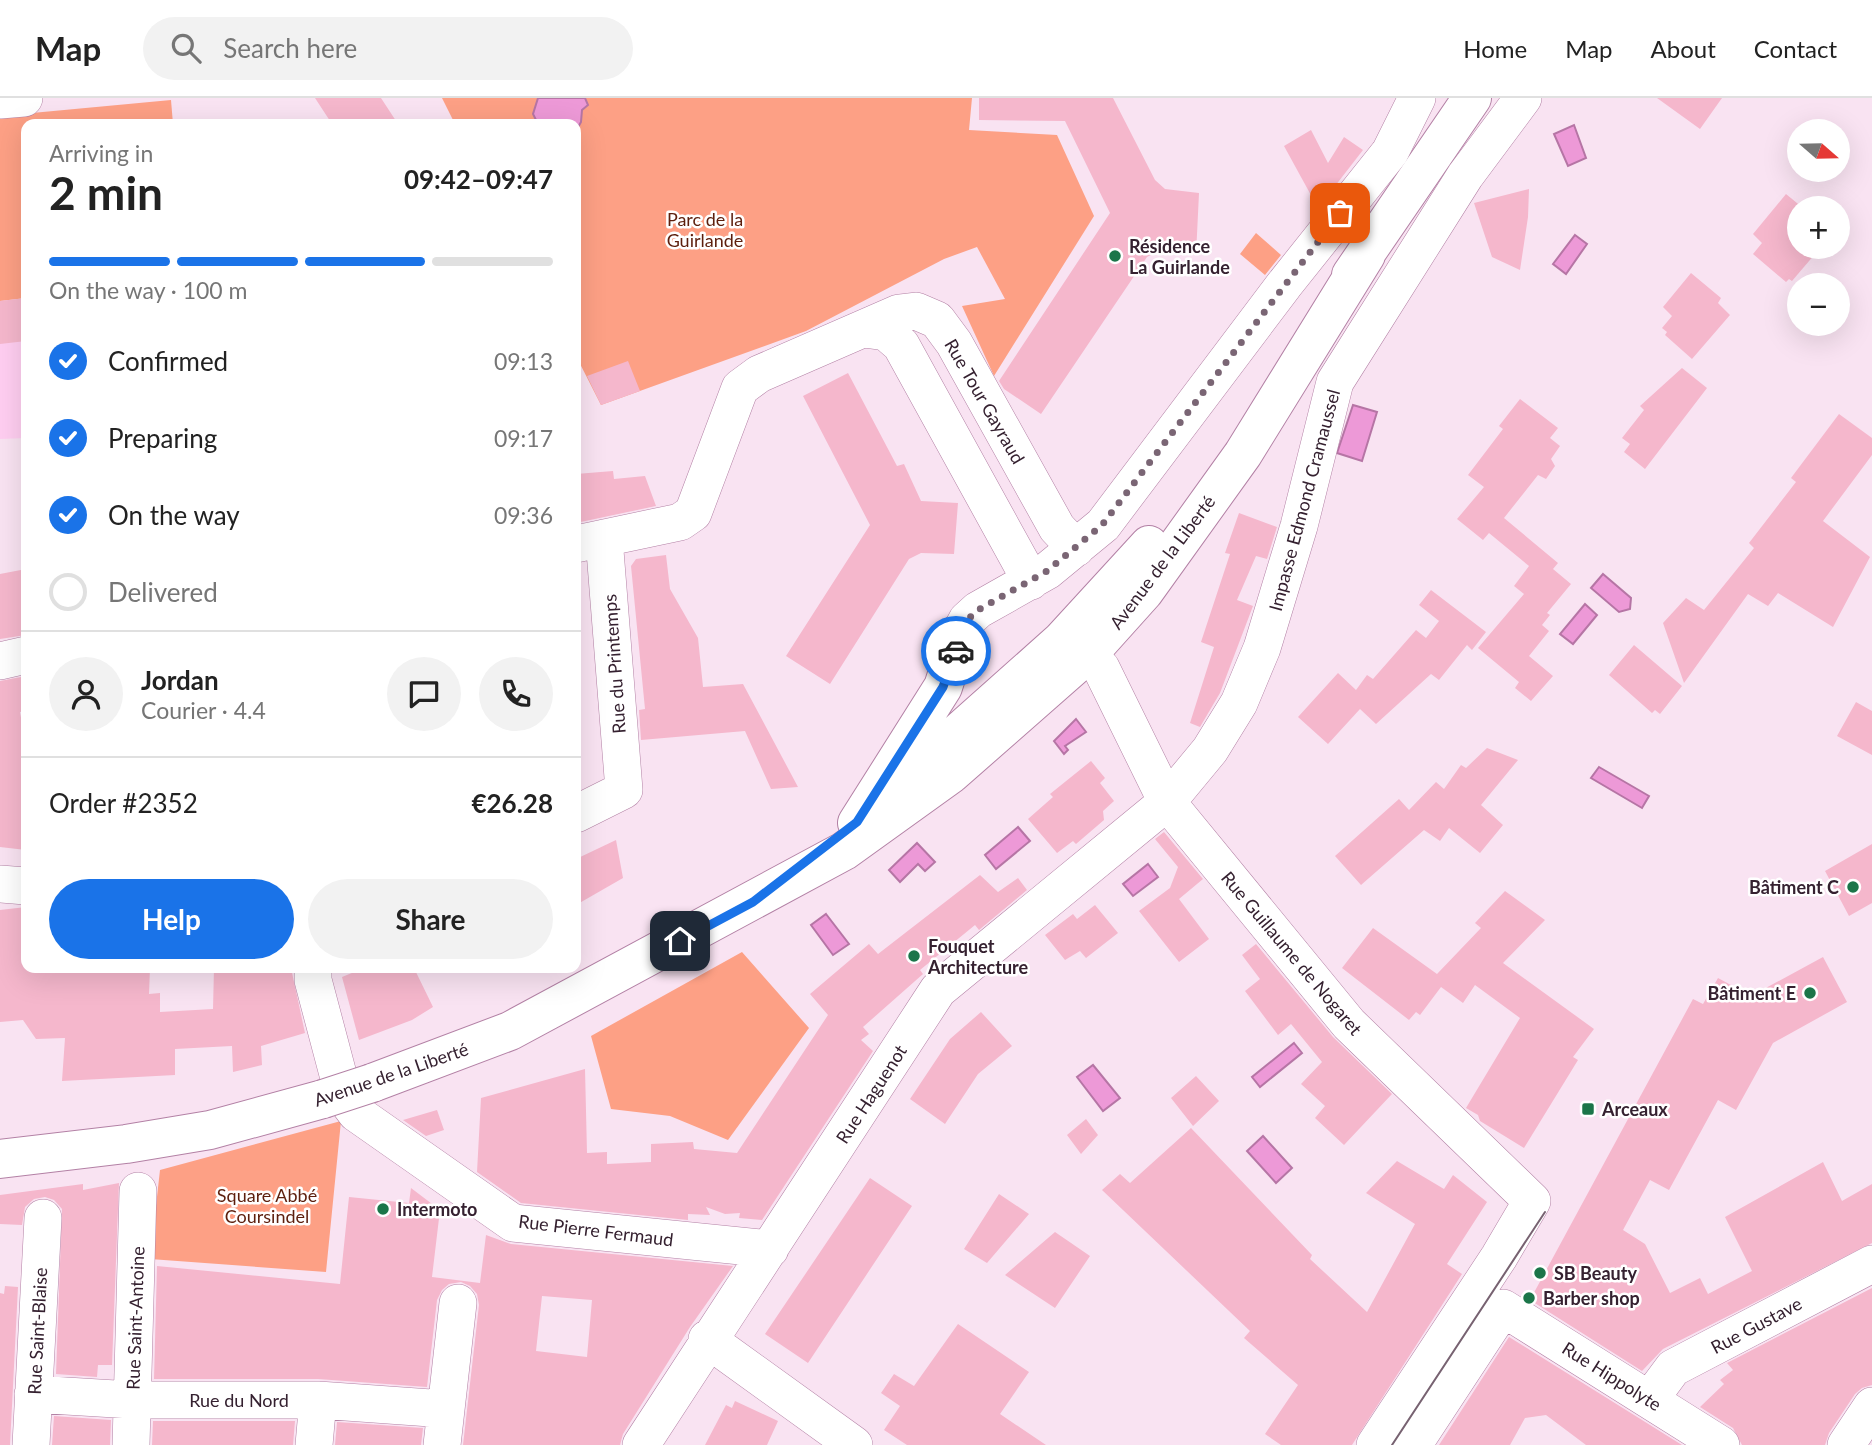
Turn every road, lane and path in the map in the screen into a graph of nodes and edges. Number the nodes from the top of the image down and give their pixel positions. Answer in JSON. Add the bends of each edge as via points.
{"nodes":[{"id":1,"x":24,"y":98,"type":"edge"},
{"id":2,"x":1418,"y":98,"type":"edge"},
{"id":3,"x":1472,"y":98,"type":"edge"},
{"id":4,"x":1523,"y":98,"type":"edge"},
{"id":5,"x":0,"y":100,"type":"edge"},
{"id":6,"x":1366,"y":255,"type":"junction"},
{"id":7,"x":864,"y":328,"type":"junction"},
{"id":8,"x":590,"y":541,"type":"edge"},
{"id":9,"x":1076,"y":548,"type":"junction"},
{"id":10,"x":1031,"y":581,"type":"junction"},
{"id":11,"x":961,"y":631,"type":"junction"},
{"id":12,"x":1061,"y":641,"type":"junction"},
{"id":13,"x":21,"y":656,"type":"edge"},
{"id":14,"x":0,"y":661,"type":"edge"},
{"id":15,"x":1101,"y":668,"type":"dead end"},
{"id":16,"x":1167,"y":802,"type":"junction"},
{"id":17,"x":581,"y":812,"type":"edge"},
{"id":18,"x":857,"y":822,"type":"junction"},
{"id":19,"x":0,"y":884,"type":"edge"},
{"id":20,"x":21,"y":886,"type":"edge"},
{"id":21,"x":753,"y":902,"type":"junction"},
{"id":22,"x":313,"y":973,"type":"edge"},
{"id":23,"x":0,"y":1159,"type":"edge"},
{"id":24,"x":138,"y":1191,"type":"dead end"},
{"id":25,"x":43,"y":1218,"type":"dead end"},
{"id":26,"x":770,"y":1249,"type":"junction"},
{"id":27,"x":1872,"y":1264,"type":"edge"},
{"id":28,"x":458,"y":1303,"type":"dead end"},
{"id":29,"x":708,"y":1339,"type":"junction"},
{"id":30,"x":33,"y":1394,"type":"junction"},
{"id":31,"x":1650,"y":1399,"type":"junction"},
{"id":32,"x":132,"y":1400,"type":"junction"},
{"id":33,"x":318,"y":1401,"type":"junction"},
{"id":34,"x":1872,"y":1406,"type":"edge"},
{"id":35,"x":445,"y":1409,"type":"junction"},
{"id":36,"x":813,"y":1432,"type":"edge"},
{"id":37,"x":31,"y":1445,"type":"edge"},
{"id":38,"x":131,"y":1445,"type":"edge"},
{"id":39,"x":314,"y":1445,"type":"edge"},
{"id":40,"x":442,"y":1445,"type":"edge"},
{"id":41,"x":641,"y":1445,"type":"edge"},
{"id":42,"x":854,"y":1445,"type":"edge"},
{"id":43,"x":1375,"y":1445,"type":"edge"},
{"id":44,"x":1413,"y":1445,"type":"edge"},
{"id":45,"x":1721,"y":1445,"type":"edge"},
{"id":46,"x":1846,"y":1445,"type":"edge"}],
"edges":[{"from":1,"to":5,"type":"street"},
{"from":2,"to":9,"type":"street","via":[[1390,152],[1102,525]]},
{"from":3,"to":6,"type":"main road","name":"Avenue de la Liberté"},
{"from":4,"to":16,"type":"street","name":"Impasse Edmond Cramaussel","via":[[1465,176],[1335,382],[1262,648],[1239,703],[1210,750]]},
{"from":6,"to":12,"type":"main road","name":"Avenue de la Liberté","via":[[1198,485]]},
{"from":6,"to":21,"type":"main road","name":"Avenue de la Liberté","via":[[1243,454],[1143,592],[1091,652],[951,774],[844,851]]},
{"from":7,"to":8,"type":"street","name":"Rue Tour Gayraud","via":[[759,374],[740,388],[693,513],[680,522]]},
{"from":7,"to":9,"type":"street","name":"Rue Tour Gayraud","via":[[916,311],[937,320],[1057,528]]},
{"from":7,"to":10,"type":"street","via":[[886,332],[901,345]]},
{"from":8,"to":17,"type":"street","name":"Rue du Printemps","via":[[624,790]]},
{"from":9,"to":10,"type":"street"},
{"from":10,"to":11,"type":"street","via":[[978,610]]},
{"from":11,"to":12,"type":"main road","via":[[969,655],[982,671],[1008,670]]},
{"from":11,"to":18,"type":"main road","via":[[943,687]]},
{"from":12,"to":18,"type":"main road","name":"Avenue de la Liberté"},
{"from":13,"to":14,"type":"street"},
{"from":15,"to":16,"type":"street","name":"Rue Guillaume de Nogaret"},
{"from":16,"to":26,"type":"street","name":"Rue Haguenot","via":[[938,990]]},
{"from":16,"to":43,"type":"street","name":"Rue Guillaume de Nogaret","via":[[1349,1024],[1532,1201]]},
{"from":18,"to":21,"type":"main road","name":"Avenue de la Liberté"},
{"from":19,"to":20,"type":"street"},
{"from":21,"to":23,"type":"main road","name":"Avenue de la Liberté","bridge":true,"via":[[510,1031],[372,1083],[210,1130]]},
{"from":22,"to":26,"type":"street","name":"Rue Pierre Fermaud","via":[[344,1097],[356,1113],[513,1223]]},
{"from":24,"to":32,"type":"street","name":"Rue Saint-Antoine"},
{"from":25,"to":30,"type":"street","name":"Rue Saint-Blaise"},
{"from":26,"to":29,"type":"street","name":"Rue Haguenot"},
{"from":27,"to":31,"type":"street","name":"Rue Gustave","via":[[1673,1368]]},
{"from":28,"to":35,"type":"street"},
{"from":29,"to":36,"type":"street"},
{"from":29,"to":41,"type":"street","name":"Rue Haguenot"},
{"from":30,"to":32,"type":"street","name":"Rue du Nord"},
{"from":30,"to":37,"type":"street","name":"Rue Saint-Blaise"},
{"from":31,"to":44,"type":"street","name":"Rue Hippolyte","via":[[1503,1308]]},
{"from":31,"to":45,"type":"street","name":"Rue Hippolyte"},
{"from":32,"to":33,"type":"street","name":"Rue du Nord"},
{"from":32,"to":38,"type":"street","name":"Rue Saint-Antoine"},
{"from":33,"to":35,"type":"street","name":"Rue du Nord"},
{"from":33,"to":39,"type":"street"},
{"from":34,"to":46,"type":"street"},
{"from":35,"to":40,"type":"street"},
{"from":36,"to":42,"type":"street"}]}
